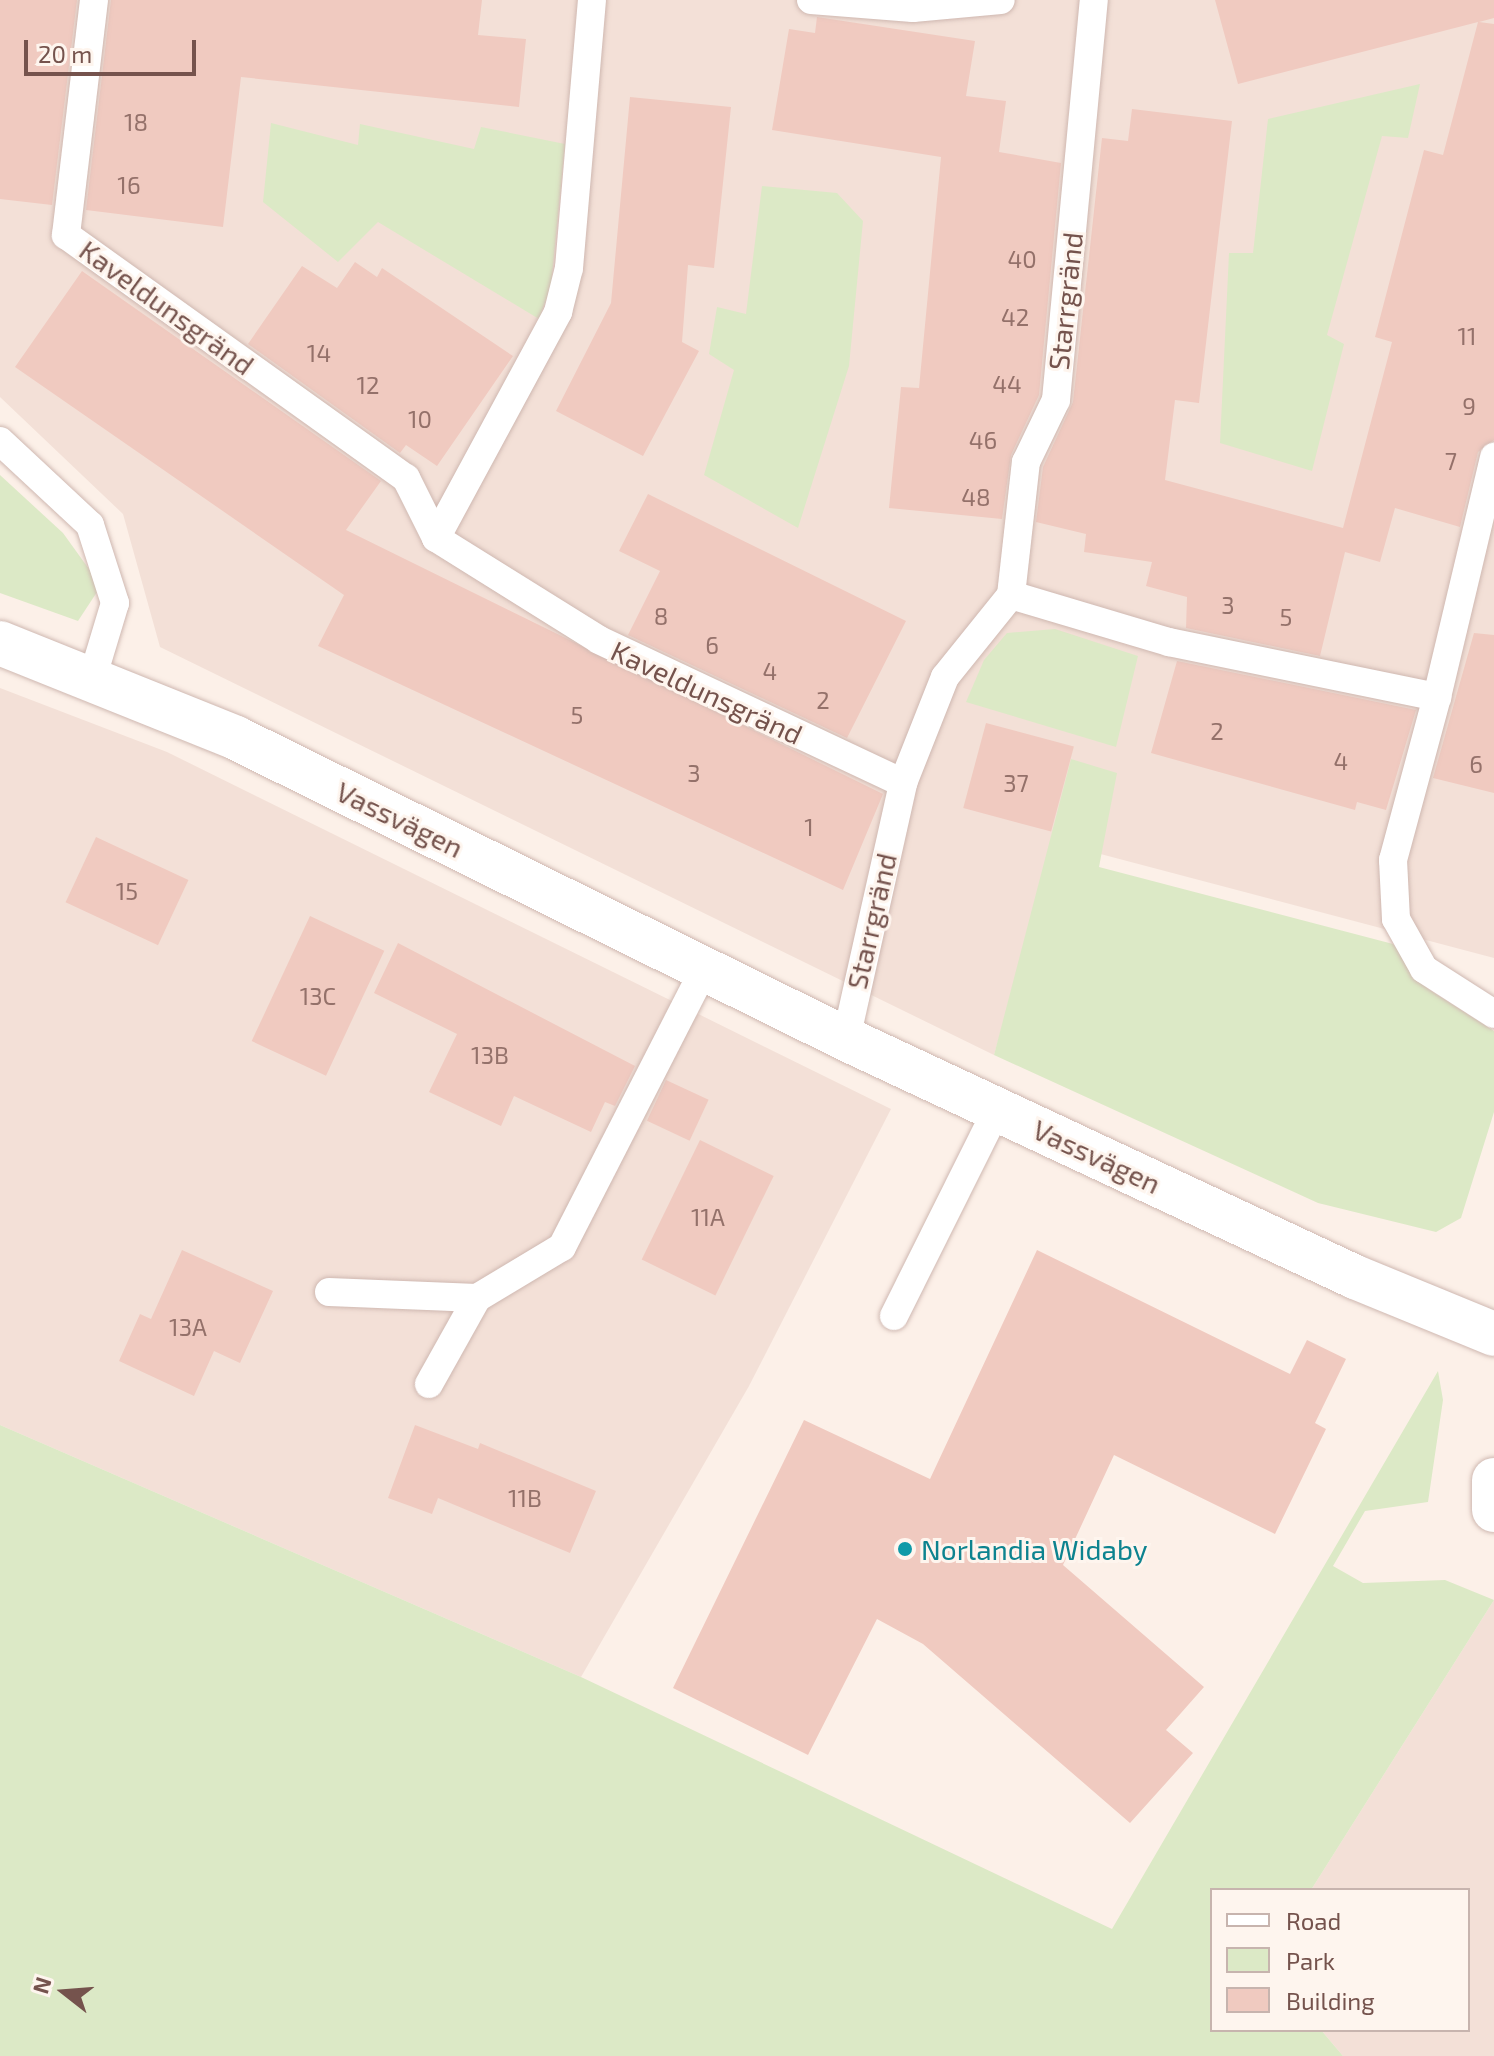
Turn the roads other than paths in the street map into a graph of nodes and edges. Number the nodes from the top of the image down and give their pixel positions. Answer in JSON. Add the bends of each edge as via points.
{"nodes":[{"id":1,"x":94,"y":0,"type":"edge"},
{"id":2,"x":592,"y":0,"type":"edge"},
{"id":3,"x":811,"y":0,"type":"edge"},
{"id":4,"x":1001,"y":0,"type":"edge"},
{"id":5,"x":1094,"y":0,"type":"edge"},
{"id":6,"x":0,"y":441,"type":"edge"},
{"id":7,"x":1494,"y":457,"type":"edge"},
{"id":8,"x":436,"y":538,"type":"junction"},
{"id":9,"x":1011,"y":595,"type":"junction"},
{"id":10,"x":0,"y":643,"type":"edge"},
{"id":11,"x":93,"y":676,"type":"junction"},
{"id":12,"x":1437,"y":697,"type":"junction"},
{"id":13,"x":903,"y":783,"type":"junction"},
{"id":14,"x":704,"y":969,"type":"junction"},
{"id":15,"x":1494,"y":1014,"type":"edge"},
{"id":16,"x":846,"y":1039,"type":"junction"},
{"id":17,"x":997,"y":1109,"type":"junction"},
{"id":18,"x":329,"y":1292,"type":"dead end"},
{"id":19,"x":477,"y":1298,"type":"junction"},
{"id":20,"x":894,"y":1316,"type":"dead end"},
{"id":21,"x":1494,"y":1334,"type":"edge"},
{"id":22,"x":429,"y":1384,"type":"dead end"},
{"id":23,"x":1494,"y":1480,"type":"edge"},
{"id":24,"x":1494,"y":1510,"type":"edge"}],
"edges":[{"from":1,"to":8,"type":"lane","name":"Kaveldunsgränd","via":[[66,235],[406,478]]},
{"from":2,"to":8,"type":"lane","via":[[569,268],[558,312]]},
{"from":3,"to":4,"type":"lane","via":[[913,8]]},
{"from":5,"to":9,"type":"lane","name":"Starrgränd","via":[[1056,400],[1026,462]]},
{"from":6,"to":11,"type":"lane","via":[[90,525],[115,603]]},
{"from":7,"to":12,"type":"lane"},
{"from":8,"to":13,"type":"lane","name":"Kaveldunsgränd","via":[[599,640]]},
{"from":9,"to":12,"type":"lane","via":[[1169,642]]},
{"from":9,"to":13,"type":"lane","name":"Starrgränd","via":[[945,677]]},
{"from":10,"to":11,"type":"street","name":"Vassvägen"},
{"from":11,"to":14,"type":"street","name":"Vassvägen"},
{"from":12,"to":15,"type":"lane","via":[[1393,860],[1396,919],[1424,969]]},
{"from":13,"to":16,"type":"lane","name":"Starrgränd"},
{"from":14,"to":16,"type":"street","name":"Vassvägen"},
{"from":14,"to":19,"type":"lane","via":[[562,1247]]},
{"from":16,"to":17,"type":"street","name":"Vassvägen"},
{"from":17,"to":20,"type":"lane"},
{"from":17,"to":21,"type":"street","name":"Vassvägen"},
{"from":18,"to":19,"type":"lane"},
{"from":19,"to":22,"type":"lane"},
{"from":23,"to":24,"type":"street"}]}
